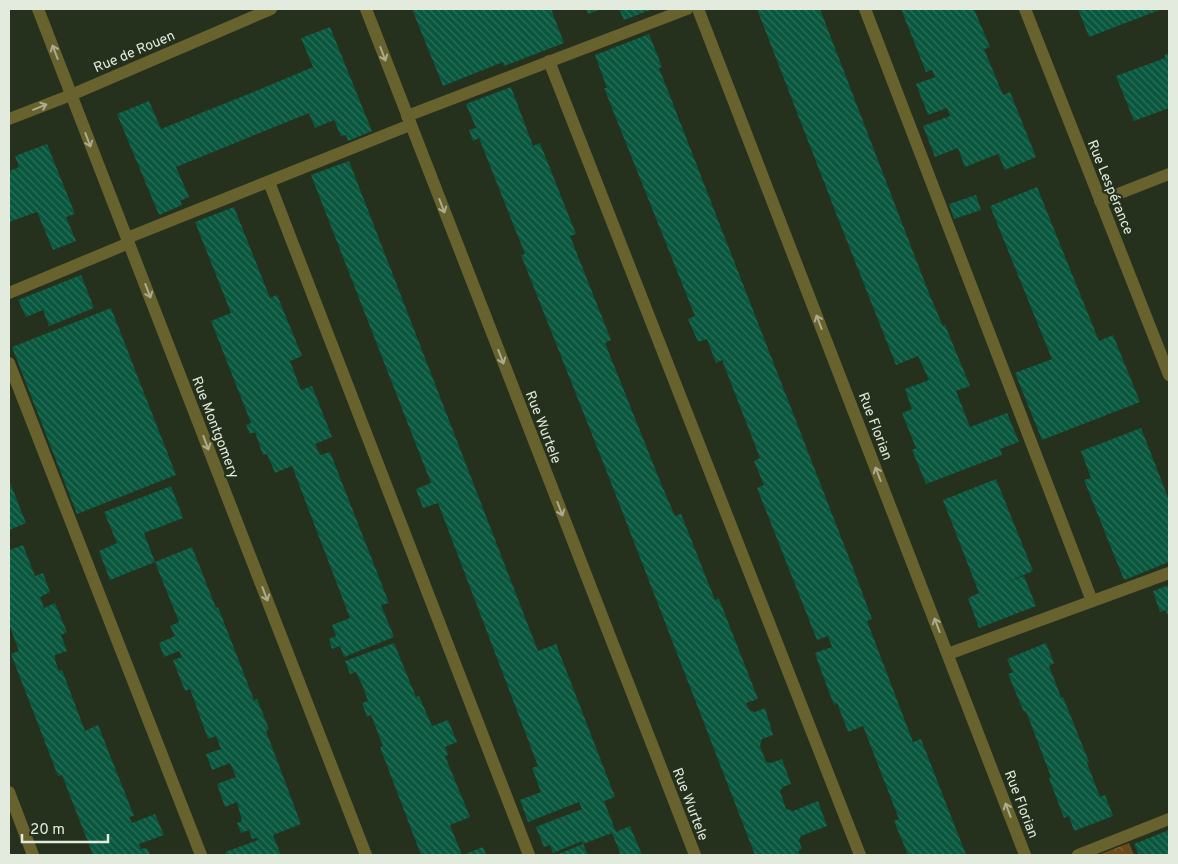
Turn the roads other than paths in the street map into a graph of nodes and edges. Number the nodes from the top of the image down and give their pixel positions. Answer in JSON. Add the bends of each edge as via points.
{"nodes":[{"id":1,"x":38,"y":9,"type":"edge"},
{"id":2,"x":271,"y":9,"type":"edge"},
{"id":3,"x":366,"y":9,"type":"edge"},
{"id":4,"x":687,"y":9,"type":"edge"},
{"id":5,"x":698,"y":9,"type":"edge"},
{"id":6,"x":865,"y":9,"type":"edge"},
{"id":7,"x":1024,"y":9,"type":"edge"},
{"id":8,"x":549,"y":61,"type":"junction"},
{"id":9,"x":71,"y":95,"type":"junction"},
{"id":10,"x":9,"y":119,"type":"edge"},
{"id":11,"x":408,"y":121,"type":"junction"},
{"id":12,"x":1169,"y":174,"type":"edge"},
{"id":13,"x":269,"y":182,"type":"junction"},
{"id":14,"x":1100,"y":201,"type":"junction"},
{"id":15,"x":128,"y":241,"type":"junction"},
{"id":16,"x":9,"y":293,"type":"edge"},
{"id":17,"x":9,"y":363,"type":"edge"},
{"id":18,"x":1169,"y":376,"type":"edge"},
{"id":19,"x":1169,"y":573,"type":"edge"},
{"id":20,"x":1092,"y":601,"type":"junction"},
{"id":21,"x":948,"y":654,"type":"junction"},
{"id":22,"x":9,"y":792,"type":"edge"},
{"id":23,"x":1169,"y":819,"type":"edge"},
{"id":24,"x":33,"y":855,"type":"edge"},
{"id":25,"x":201,"y":855,"type":"edge"},
{"id":26,"x":366,"y":855,"type":"edge"},
{"id":27,"x":528,"y":855,"type":"edge"},
{"id":28,"x":694,"y":855,"type":"edge"},
{"id":29,"x":860,"y":855,"type":"edge"},
{"id":30,"x":1025,"y":855,"type":"edge"},
{"id":31,"x":1078,"y":855,"type":"edge"}],
"edges":[{"from":9,"to":1,"type":"street","name":"Rue Montgomery","one_way":true},
{"from":2,"to":9,"type":"street","name":"Rue de Rouen"},
{"from":3,"to":11,"type":"street","name":"Rue Wurtele","one_way":true},
{"from":4,"to":8,"type":"street"},
{"from":21,"to":5,"type":"street","name":"Rue Florian","one_way":true},
{"from":6,"to":20,"type":"street"},
{"from":7,"to":14,"type":"street","name":"Rue Lespérance"},
{"from":8,"to":11,"type":"street"},
{"from":8,"to":29,"type":"street"},
{"from":10,"to":9,"type":"street","name":"Rue de Rouen","one_way":true},
{"from":9,"to":15,"type":"street","name":"Rue Montgomery","one_way":true},
{"from":11,"to":13,"type":"street"},
{"from":11,"to":28,"type":"street","name":"Rue Wurtele","one_way":true},
{"from":12,"to":14,"type":"street"},
{"from":13,"to":15,"type":"street"},
{"from":13,"to":27,"type":"street"},
{"from":14,"to":18,"type":"street","name":"Rue Lespérance"},
{"from":15,"to":16,"type":"street"},
{"from":15,"to":26,"type":"street","name":"Rue Montgomery","one_way":true},
{"from":17,"to":25,"type":"street"},
{"from":19,"to":20,"type":"street"},
{"from":20,"to":21,"type":"street"},
{"from":30,"to":21,"type":"street","name":"Rue Florian","one_way":true},
{"from":22,"to":24,"type":"street"},
{"from":23,"to":31,"type":"street"}]}
